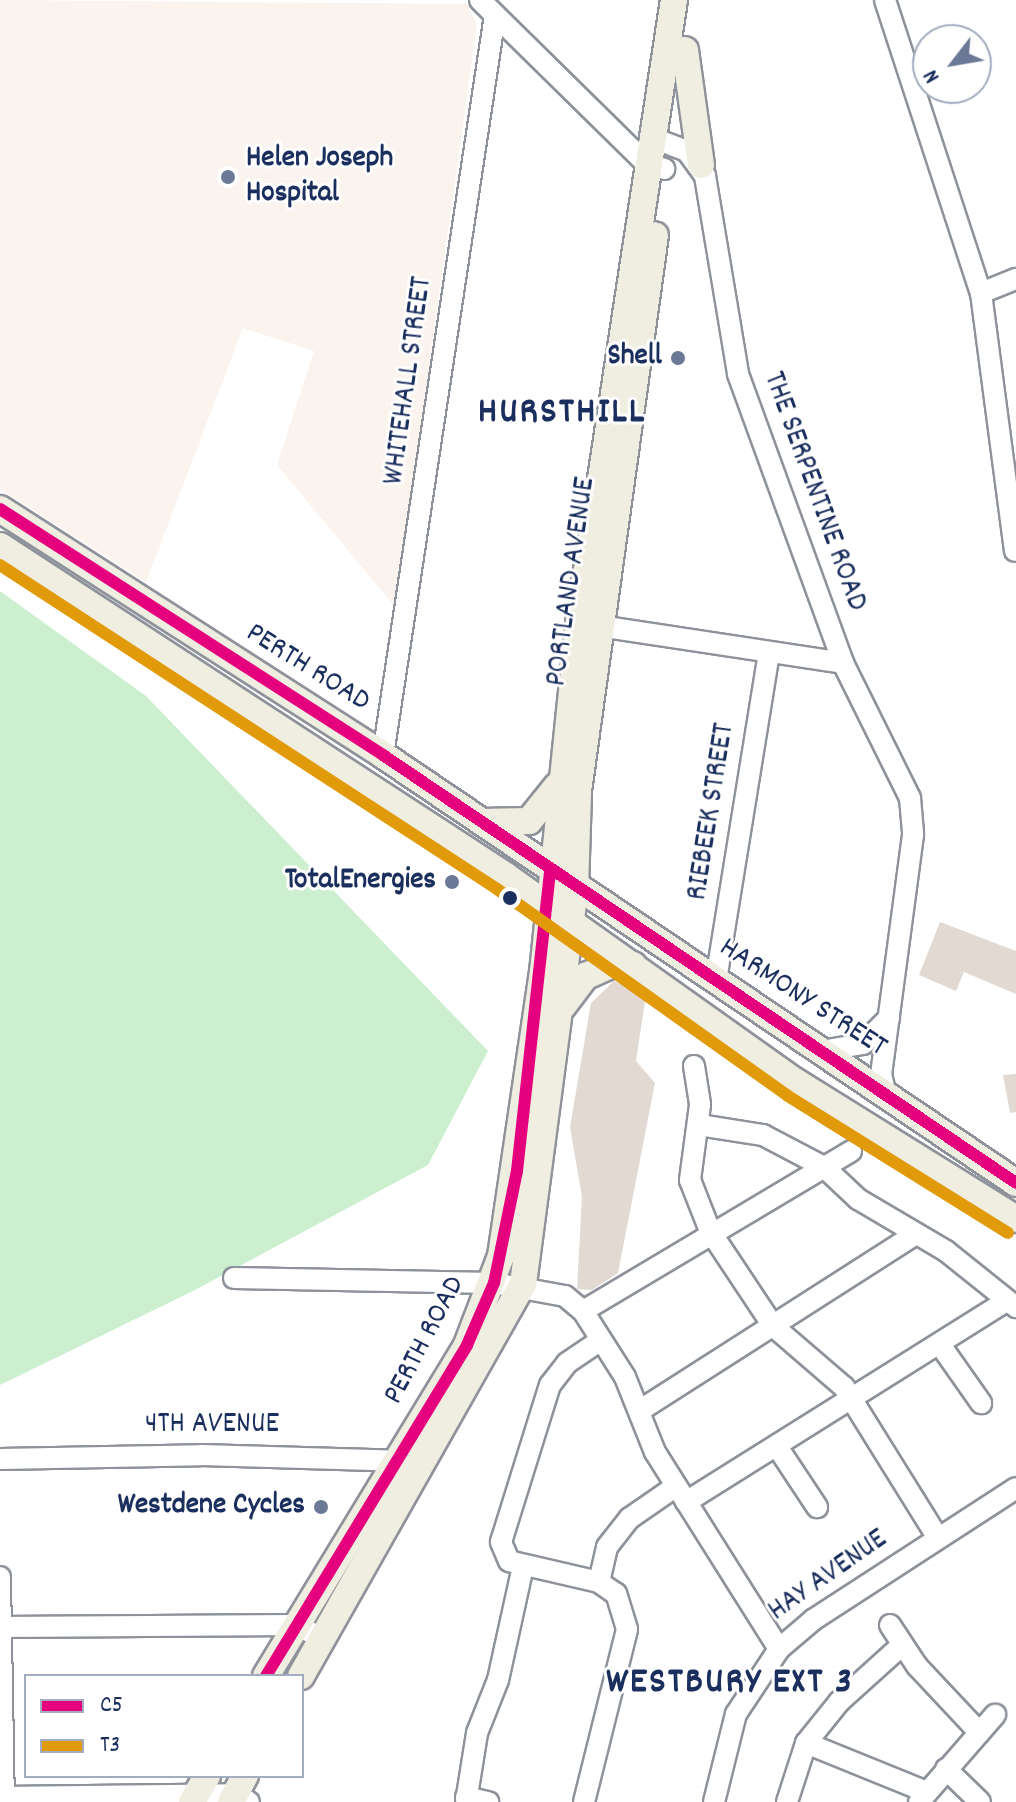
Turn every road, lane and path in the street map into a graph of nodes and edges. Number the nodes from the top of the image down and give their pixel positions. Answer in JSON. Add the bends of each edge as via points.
{"nodes":[{"id":1,"x":674,"y":0,"type":"edge"},
{"id":2,"x":693,"y":0,"type":"edge"},
{"id":3,"x":885,"y":0,"type":"edge"},
{"id":4,"x":488,"y":8,"type":"edge"},
{"id":5,"x":685,"y":50,"type":"junction"},
{"id":6,"x":662,"y":140,"type":"junction"},
{"id":7,"x":701,"y":165,"type":"junction"},
{"id":8,"x":656,"y":166,"type":"junction"},
{"id":9,"x":1016,"y":279,"type":"edge"},
{"id":10,"x":981,"y":293,"type":"junction"},
{"id":11,"x":0,"y":509,"type":"edge"},
{"id":12,"x":1014,"y":515,"type":"edge"},
{"id":13,"x":0,"y":546,"type":"edge"},
{"id":14,"x":1015,"y":551,"type":"edge"},
{"id":15,"x":589,"y":624,"type":"junction"},
{"id":16,"x":769,"y":654,"type":"junction"},
{"id":17,"x":843,"y":663,"type":"junction"},
{"id":18,"x":383,"y":755,"type":"junction"},
{"id":19,"x":561,"y":780,"type":"junction"},
{"id":20,"x":478,"y":822,"type":"junction"},
{"id":21,"x":550,"y":872,"type":"junction"},
{"id":22,"x":506,"y":876,"type":"junction"},
{"id":23,"x":575,"y":889,"type":"junction"},
{"id":24,"x":548,"y":904,"type":"junction"},
{"id":25,"x":571,"y":920,"type":"junction"},
{"id":26,"x":633,"y":965,"type":"junction"},
{"id":27,"x":543,"y":972,"type":"junction"},
{"id":28,"x":716,"y":980,"type":"junction"},
{"id":29,"x":561,"y":1009,"type":"junction"},
{"id":30,"x":889,"y":1018,"type":"junction"},
{"id":31,"x":821,"y":1051,"type":"junction"},
{"id":32,"x":694,"y":1066,"type":"dead end"},
{"id":33,"x":885,"y":1092,"type":"junction"},
{"id":34,"x":699,"y":1125,"type":"junction"},
{"id":35,"x":851,"y":1151,"type":"dead end"},
{"id":36,"x":824,"y":1167,"type":"junction"},
{"id":37,"x":1016,"y":1183,"type":"edge"},
{"id":38,"x":1016,"y":1219,"type":"edge"},
{"id":39,"x":710,"y":1231,"type":"junction"},
{"id":40,"x":916,"y":1234,"type":"junction"},
{"id":41,"x":234,"y":1278,"type":"dead end"},
{"id":42,"x":494,"y":1283,"type":"junction"},
{"id":43,"x":523,"y":1284,"type":"junction"},
{"id":44,"x":1011,"y":1304,"type":"edge"},
{"id":45,"x":583,"y":1311,"type":"junction"},
{"id":46,"x":773,"y":1326,"type":"junction"},
{"id":47,"x":601,"y":1340,"type":"junction"},
{"id":48,"x":941,"y":1346,"type":"junction"},
{"id":49,"x":853,"y":1402,"type":"junction"},
{"id":50,"x":981,"y":1403,"type":"dead end"},
{"id":51,"x":639,"y":1411,"type":"junction"},
{"id":52,"x":778,"y":1448,"type":"junction"},
{"id":53,"x":0,"y":1459,"type":"edge"},
{"id":54,"x":410,"y":1462,"type":"junction"},
{"id":55,"x":1016,"y":1488,"type":"edge"},
{"id":56,"x":681,"y":1495,"type":"junction"},
{"id":57,"x":817,"y":1507,"type":"dead end"},
{"id":58,"x":938,"y":1538,"type":"junction"},
{"id":59,"x":523,"y":1566,"type":"junction"},
{"id":60,"x":0,"y":1577,"type":"edge"},
{"id":61,"x":599,"y":1582,"type":"junction"},
{"id":62,"x":296,"y":1625,"type":"junction"},
{"id":63,"x":890,"y":1625,"type":"dead end"},
{"id":64,"x":0,"y":1627,"type":"edge"},
{"id":65,"x":322,"y":1638,"type":"junction"},
{"id":66,"x":901,"y":1646,"type":"junction"},
{"id":67,"x":779,"y":1649,"type":"junction"},
{"id":68,"x":267,"y":1674,"type":"edge"},
{"id":69,"x":302,"y":1674,"type":"edge"},
{"id":70,"x":995,"y":1715,"type":"dead end"},
{"id":71,"x":979,"y":1732,"type":"junction"},
{"id":72,"x":806,"y":1743,"type":"junction"},
{"id":73,"x":946,"y":1769,"type":"junction"},
{"id":74,"x":199,"y":1791,"type":"edge"},
{"id":75,"x":240,"y":1794,"type":"edge"},
{"id":76,"x":922,"y":1797,"type":"edge"},
{"id":77,"x":2,"y":1799,"type":"edge"},
{"id":78,"x":466,"y":1800,"type":"edge"},
{"id":79,"x":488,"y":1802,"type":"edge"},
{"id":80,"x":584,"y":1802,"type":"edge"},
{"id":81,"x":714,"y":1802,"type":"edge"},
{"id":82,"x":787,"y":1802,"type":"edge"},
{"id":83,"x":980,"y":1802,"type":"edge"}],
"edges":[{"from":1,"to":6,"type":"main road","name":"PORTLAND AVENUE"},
{"from":2,"to":5,"type":"main road","name":"PORTLAND AVENUE"},
{"from":3,"to":10,"type":"street"},
{"from":4,"to":8,"type":"street"},
{"from":4,"to":18,"type":"street","name":"WHITEHALL STREET"},
{"from":5,"to":6,"type":"main road","name":"PORTLAND AVENUE"},
{"from":5,"to":7,"type":"main road"},
{"from":6,"to":7,"type":"street"},
{"from":6,"to":8,"type":"main road","name":"PORTLAND AVENUE"},
{"from":7,"to":17,"type":"street","name":"THE SERPENTINE ROAD","via":[[738,374]]},
{"from":8,"to":15,"type":"main road","name":"PORTLAND AVENUE"},
{"from":9,"to":10,"type":"street"},
{"from":10,"to":12,"type":"street"},
{"from":11,"to":18,"type":"main road","name":"PERTH ROAD"},
{"from":12,"to":14,"type":"street"},
{"from":13,"to":22,"type":"main road","name":"PERTH ROAD"},
{"from":15,"to":16,"type":"street"},
{"from":15,"to":19,"type":"main road","name":"PORTLAND AVENUE"},
{"from":15,"to":23,"type":"main road","name":"PORTLAND AVENUE"},
{"from":16,"to":17,"type":"street"},
{"from":16,"to":28,"type":"street","name":"RIEBEEK STREET"},
{"from":17,"to":30,"type":"street","name":"THE SERPENTINE ROAD","via":[[910,798],[909,881]]},
{"from":18,"to":20,"type":"main road","name":"PERTH ROAD"},
{"from":19,"to":20,"type":"main road","via":[[529,821]]},
{"from":19,"to":21,"type":"main road","name":"PORTLAND AVENUE"},
{"from":20,"to":21,"type":"main road","name":"PERTH ROAD"},
{"from":21,"to":23,"type":"main road","name":"HARMONY STREET"},
{"from":21,"to":24,"type":"main road","name":"PERTH ROAD"},
{"from":22,"to":24,"type":"main road","name":"PERTH ROAD"},
{"from":22,"to":27,"type":"main road","via":[[524,906]]},
{"from":23,"to":25,"type":"main road","name":"PERTH ROAD"},
{"from":23,"to":28,"type":"main road","name":"HARMONY STREET"},
{"from":24,"to":25,"type":"main road","name":"PERTH ROAD"},
{"from":24,"to":27,"type":"main road","name":"PERTH ROAD"},
{"from":25,"to":26,"type":"main road"},
{"from":25,"to":29,"type":"main road","name":"PERTH ROAD"},
{"from":26,"to":29,"type":"main road","via":[[611,965],[586,976]]},
{"from":26,"to":38,"type":"main road","via":[[796,1082]]},
{"from":27,"to":42,"type":"main road","name":"PERTH ROAD","via":[[517,1171]]},
{"from":28,"to":31,"type":"main road","name":"HARMONY STREET"},
{"from":29,"to":43,"type":"main road","name":"PERTH ROAD"},
{"from":30,"to":31,"type":"street","via":[[863,1044]]},
{"from":30,"to":33,"type":"street","name":"THE SERPENTINE ROAD","via":[[881,1074]]},
{"from":31,"to":33,"type":"main road","name":"HARMONY STREET"},
{"from":32,"to":34,"type":"street"},
{"from":33,"to":37,"type":"main road","name":"HARMONY STREET"},
{"from":34,"to":36,"type":"street","via":[[763,1135]]},
{"from":34,"to":39,"type":"street","via":[[690,1180]]},
{"from":35,"to":36,"type":"street"},
{"from":36,"to":39,"type":"street"},
{"from":36,"to":40,"type":"street","via":[[858,1199]]},
{"from":39,"to":45,"type":"street"},
{"from":39,"to":46,"type":"street"},
{"from":40,"to":44,"type":"street"},
{"from":40,"to":46,"type":"street"},
{"from":41,"to":42,"type":"street"},
{"from":42,"to":43,"type":"street"},
{"from":42,"to":54,"type":"main road","name":"PERTH ROAD"},
{"from":43,"to":45,"type":"street","via":[[557,1291]]},
{"from":43,"to":54,"type":"main road","name":"PERTH ROAD"},
{"from":44,"to":48,"type":"street"},
{"from":45,"to":47,"type":"street"},
{"from":46,"to":49,"type":"street","via":[[829,1371]]},
{"from":46,"to":51,"type":"street"},
{"from":47,"to":51,"type":"street"},
{"from":47,"to":59,"type":"street","via":[[567,1363],[550,1385],[502,1531],[505,1557]]},
{"from":48,"to":49,"type":"street"},
{"from":48,"to":50,"type":"street"},
{"from":49,"to":52,"type":"street"},
{"from":49,"to":58,"type":"street"},
{"from":51,"to":56,"type":"street"},
{"from":52,"to":56,"type":"street"},
{"from":52,"to":57,"type":"street"},
{"from":53,"to":54,"type":"street","name":"4TH AVENUE"},
{"from":54,"to":62,"type":"main road","name":"PERTH ROAD"},
{"from":54,"to":65,"type":"main road","name":"PERTH ROAD"},
{"from":55,"to":58,"type":"street","name":"HAY AVENUE"},
{"from":56,"to":61,"type":"street","via":[[618,1529]]},
{"from":56,"to":67,"type":"street"},
{"from":58,"to":67,"type":"street","name":"HAY AVENUE"},
{"from":59,"to":61,"type":"street"},
{"from":59,"to":78,"type":"street","via":[[498,1680],[477,1733]]},
{"from":60,"to":64,"type":"street"},
{"from":61,"to":80,"type":"street","via":[[616,1594],[627,1629]]},
{"from":62,"to":64,"type":"street"},
{"from":62,"to":65,"type":"street"},
{"from":62,"to":68,"type":"main road","name":"PERTH ROAD"},
{"from":63,"to":66,"type":"street"},
{"from":64,"to":77,"type":"street"},
{"from":65,"to":69,"type":"main road","name":"PERTH ROAD"},
{"from":66,"to":71,"type":"street"},
{"from":66,"to":72,"type":"street"},
{"from":67,"to":81,"type":"street","name":"HAY AVENUE","via":[[736,1714]]},
{"from":70,"to":71,"type":"street"},
{"from":71,"to":73,"type":"street"},
{"from":72,"to":76,"type":"street"},
{"from":72,"to":82,"type":"street"},
{"from":73,"to":76,"type":"street"},
{"from":73,"to":83,"type":"street"},
{"from":74,"to":75,"type":"street"},
{"from":74,"to":77,"type":"street"},
{"from":78,"to":79,"type":"street"}]}
